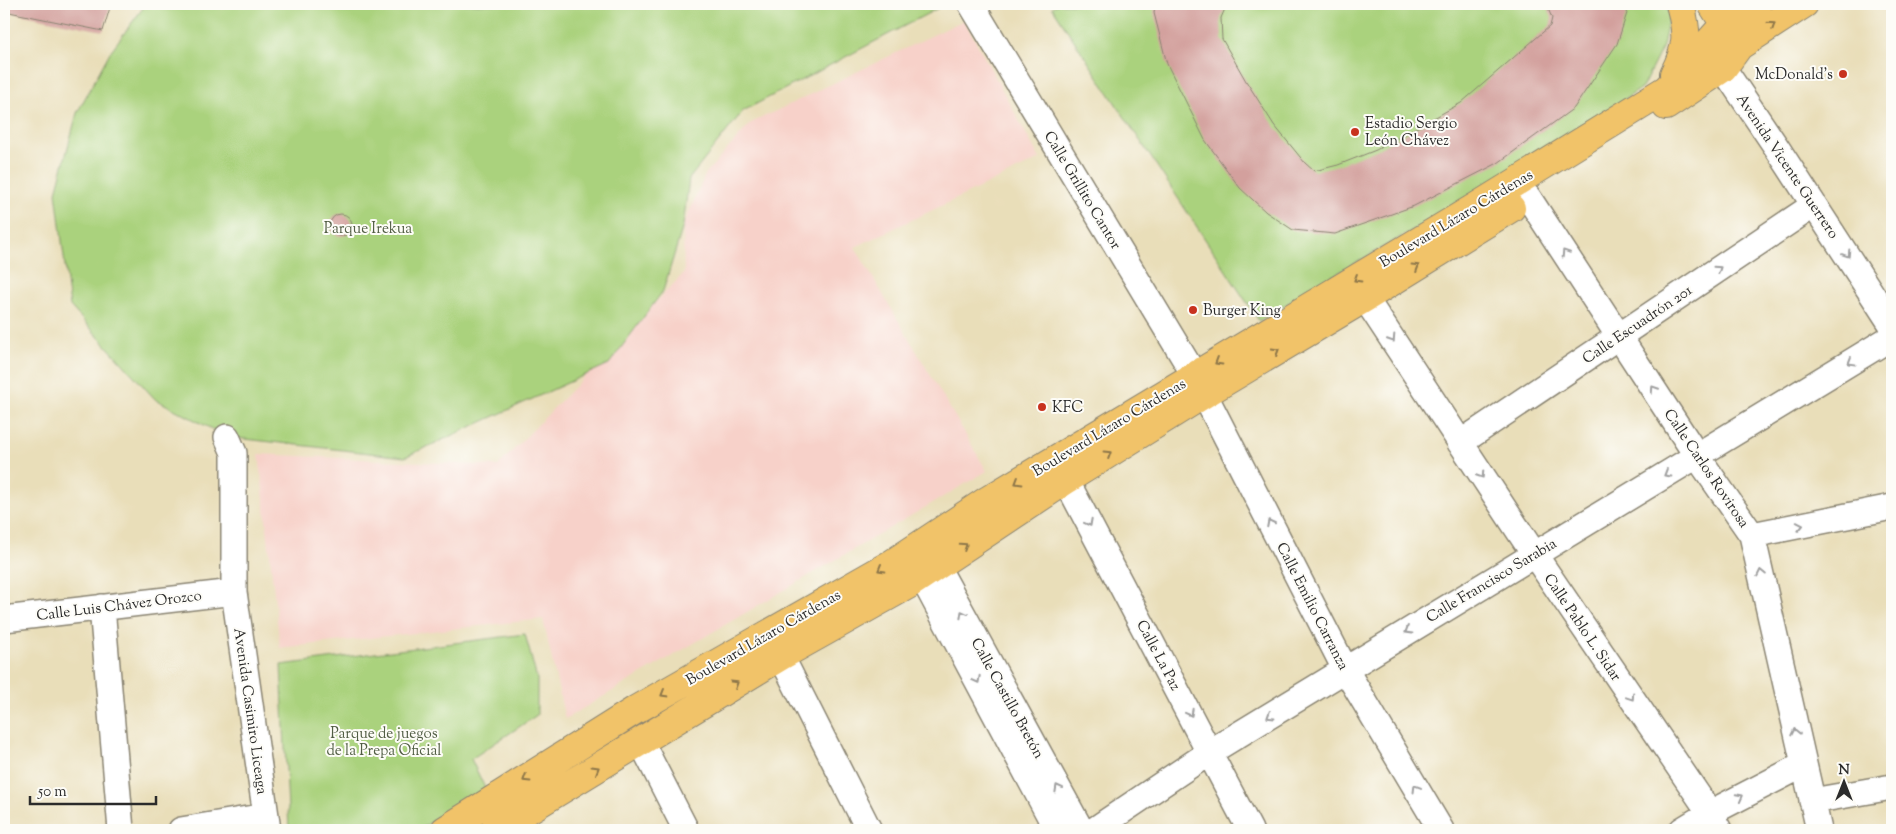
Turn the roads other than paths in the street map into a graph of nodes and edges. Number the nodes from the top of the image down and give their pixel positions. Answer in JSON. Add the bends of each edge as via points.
{"nodes":[{"id":1,"x":971,"y":4,"type":"edge"},
{"id":2,"x":1680,"y":4,"type":"edge"},
{"id":3,"x":1693,"y":4,"type":"edge"},
{"id":4,"x":1757,"y":4,"type":"edge"},
{"id":5,"x":1804,"y":4,"type":"edge"},
{"id":6,"x":1722,"y":29,"type":"edge"},
{"id":7,"x":1723,"y":68,"type":"junction"},
{"id":8,"x":1667,"y":89,"type":"junction"},
{"id":9,"x":1528,"y":197,"type":"junction"},
{"id":10,"x":1814,"y":204,"type":"junction"},
{"id":11,"x":1365,"y":298,"type":"junction"},
{"id":12,"x":1892,"y":325,"type":"edge"},
{"id":13,"x":1619,"y":336,"type":"junction"},
{"id":14,"x":1892,"y":337,"type":"edge"},
{"id":15,"x":1200,"y":385,"type":"junction"},
{"id":16,"x":227,"y":438,"type":"dead end"},
{"id":17,"x":1460,"y":443,"type":"junction"},
{"id":18,"x":1697,"y":456,"type":"junction"},
{"id":19,"x":1066,"y":480,"type":"junction"},
{"id":20,"x":1892,"y":507,"type":"edge"},
{"id":21,"x":1752,"y":535,"type":"junction"},
{"id":22,"x":1534,"y":554,"type":"junction"},
{"id":23,"x":928,"y":570,"type":"junction"},
{"id":24,"x":234,"y":592,"type":"junction"},
{"id":25,"x":102,"y":607,"type":"junction"},
{"id":26,"x":4,"y":619,"type":"edge"},
{"id":27,"x":781,"y":656,"type":"junction"},
{"id":28,"x":1345,"y":669,"type":"junction"},
{"id":29,"x":641,"y":742,"type":"junction"},
{"id":30,"x":1210,"y":752,"type":"junction"},
{"id":31,"x":1803,"y":764,"type":"junction"},
{"id":32,"x":1892,"y":787,"type":"edge"},
{"id":33,"x":1812,"y":801,"type":"junction"},
{"id":34,"x":1715,"y":822,"type":"edge"},
{"id":35,"x":267,"y":823,"type":"edge"},
{"id":36,"x":121,"y":830,"type":"edge"},
{"id":37,"x":181,"y":830,"type":"edge"},
{"id":38,"x":446,"y":830,"type":"edge"},
{"id":39,"x":495,"y":830,"type":"edge"},
{"id":40,"x":686,"y":830,"type":"edge"},
{"id":41,"x":869,"y":830,"type":"edge"},
{"id":42,"x":1057,"y":830,"type":"edge"},
{"id":43,"x":1081,"y":830,"type":"edge"},
{"id":44,"x":1094,"y":830,"type":"edge"},
{"id":45,"x":1250,"y":830,"type":"edge"},
{"id":46,"x":1441,"y":830,"type":"edge"},
{"id":47,"x":1682,"y":830,"type":"edge"},
{"id":48,"x":1819,"y":830,"type":"edge"}],
"edges":[{"from":1,"to":15,"type":"street","name":"Calle Grillito Cantor"},
{"from":2,"to":8,"type":"main road","via":[[1686,39]]},
{"from":3,"to":6,"type":"main road"},
{"from":4,"to":6,"type":"main road","name":"Boulevard Lázaro Cárdenas"},
{"from":6,"to":5,"type":"main road","name":"Boulevard Lázaro Cárdenas","one_way":true},
{"from":6,"to":7,"type":"main road","name":"Boulevard Lázaro Cárdenas"},
{"from":6,"to":8,"type":"main road","name":"Boulevard Lázaro Cárdenas"},
{"from":7,"to":9,"type":"main road","name":"Boulevard Lázaro Cárdenas"},
{"from":7,"to":10,"type":"street","name":"Avenida Vicente Guerrero"},
{"from":8,"to":15,"type":"main road","name":"Boulevard Lázaro Cárdenas","one_way":true,"via":[[1479,205]]},
{"from":11,"to":9,"type":"main road","name":"Boulevard Lázaro Cárdenas","one_way":true},
{"from":13,"to":9,"type":"street","name":"Calle Carlos Rovirosa","one_way":true},
{"from":10,"to":12,"type":"street","name":"Avenida Vicente Guerrero","one_way":true},
{"from":13,"to":10,"type":"street","name":"Calle Escuadrón 201","one_way":true},
{"from":15,"to":11,"type":"main road","name":"Boulevard Lázaro Cárdenas","one_way":true},
{"from":11,"to":17,"type":"street","name":"Calle Pablo L. Sidar","one_way":true},
{"from":13,"to":17,"type":"street","name":"Calle Escuadrón 201"},
{"from":18,"to":13,"type":"street","name":"Calle Carlos Rovirosa","one_way":true},
{"from":14,"to":18,"type":"street","name":"Calle Francisco Sarabia","one_way":true},
{"from":19,"to":15,"type":"main road","name":"Boulevard Lázaro Cárdenas","one_way":true},
{"from":28,"to":15,"type":"street","name":"Calle Emilio Carranza","one_way":true},
{"from":15,"to":38,"type":"main road","name":"Boulevard Lázaro Cárdenas","one_way":true,"via":[[988,500],[893,562],[637,709]]},
{"from":16,"to":24,"type":"street","name":"Avenida Casimiro Liceaga","via":[[234,453]]},
{"from":17,"to":22,"type":"street","name":"Calle Pablo L. Sidar","one_way":true},
{"from":18,"to":21,"type":"street","name":"Calle Carlos Rovirosa"},
{"from":18,"to":22,"type":"street","name":"Calle Francisco Sarabia","one_way":true},
{"from":23,"to":19,"type":"main road","name":"Boulevard Lázaro Cárdenas","one_way":true},
{"from":19,"to":30,"type":"street","name":"Calle La Paz","one_way":true},
{"from":21,"to":20,"type":"street","one_way":true},
{"from":31,"to":21,"type":"street","name":"Calle Carlos Rovirosa","one_way":true},
{"from":22,"to":28,"type":"street","name":"Calle Francisco Sarabia","one_way":true},
{"from":22,"to":34,"type":"street","name":"Calle Pablo L. Sidar","one_way":true},
{"from":23,"to":27,"type":"main road","name":"Boulevard Lázaro Cárdenas","via":[[908,585]]},
{"from":23,"to":42,"type":"street","name":"Calle Castillo Bretón","one_way":true},
{"from":43,"to":23,"type":"street","name":"Calle Castillo Bretón","one_way":true},
{"from":24,"to":25,"type":"street","name":"Calle Luis Chávez Orozco"},
{"from":24,"to":35,"type":"street","name":"Avenida Casimiro Liceaga"},
{"from":25,"to":26,"type":"street","name":"Calle Luis Chávez Orozco"},
{"from":25,"to":36,"type":"street"},
{"from":29,"to":27,"type":"main road","name":"Boulevard Lázaro Cárdenas","one_way":true},
{"from":27,"to":41,"type":"street"},
{"from":28,"to":30,"type":"street","name":"Calle Francisco Sarabia","one_way":true},
{"from":46,"to":28,"type":"street","name":"Calle Emilio Carranza","one_way":true},
{"from":39,"to":29,"type":"main road","name":"Boulevard Lázaro Cárdenas","one_way":true},
{"from":29,"to":40,"type":"street"},
{"from":30,"to":44,"type":"street","name":"Calle Francisco Sarabia"},
{"from":30,"to":45,"type":"street","name":"Calle La Paz"},
{"from":31,"to":33,"type":"street","name":"Calle Carlos Rovirosa"},
{"from":34,"to":31,"type":"street","one_way":true},
{"from":32,"to":33,"type":"street"},
{"from":33,"to":48,"type":"street","name":"Calle Carlos Rovirosa"},
{"from":34,"to":47,"type":"street"},
{"from":35,"to":37,"type":"street"}]}
